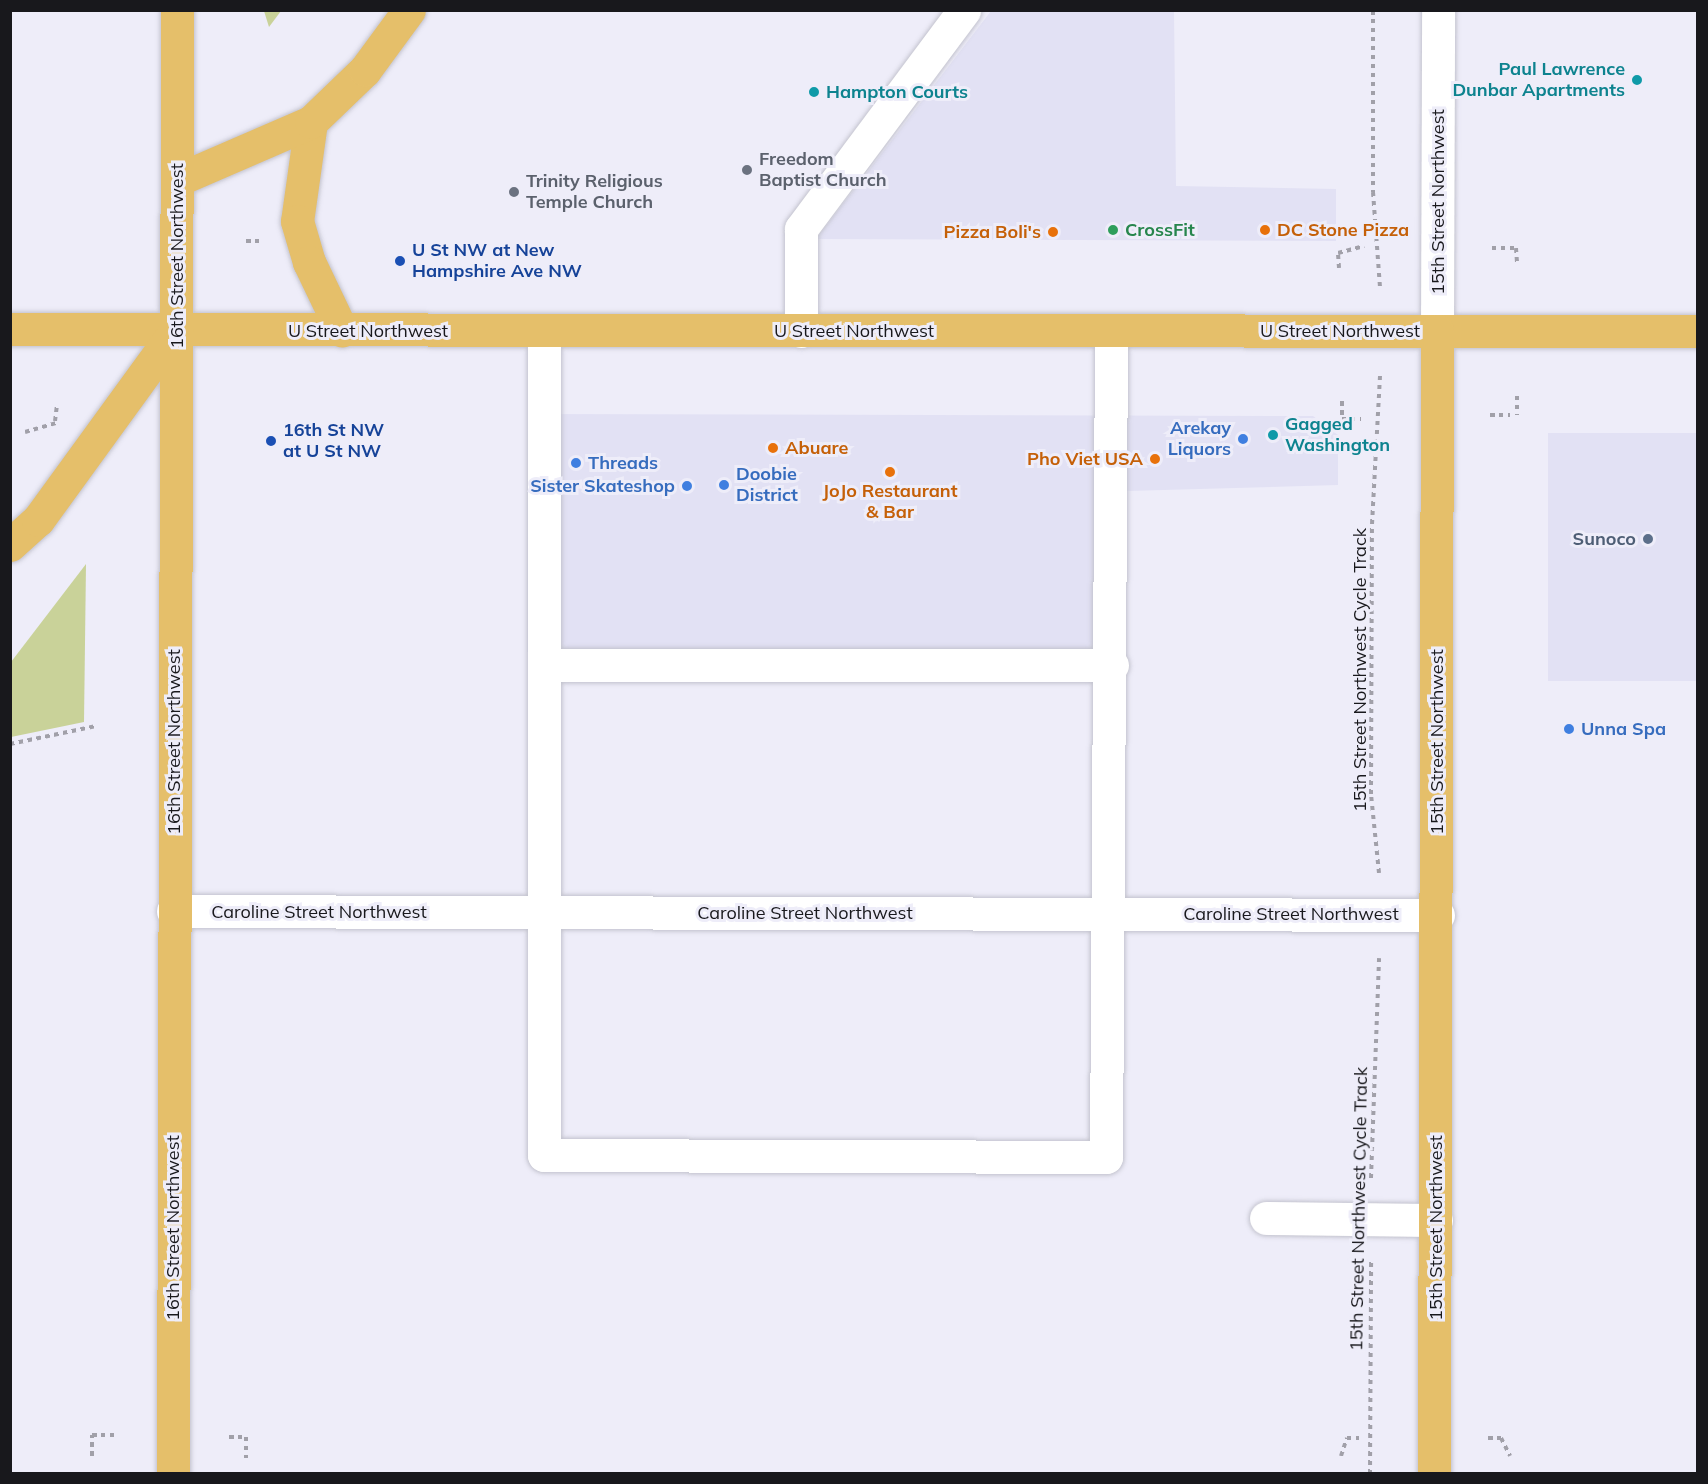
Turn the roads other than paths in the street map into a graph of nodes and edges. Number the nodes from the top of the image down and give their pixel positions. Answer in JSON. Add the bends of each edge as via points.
{"nodes":[{"id":1,"x":177,"y":10,"type":"edge"},
{"id":2,"x":409,"y":10,"type":"edge"},
{"id":3,"x":964,"y":10,"type":"edge"},
{"id":4,"x":1438,"y":10,"type":"edge"},
{"id":5,"x":311,"y":122,"type":"junction"},
{"id":6,"x":177,"y":180,"type":"junction"},
{"id":7,"x":10,"y":328,"type":"edge"},
{"id":8,"x":176,"y":330,"type":"junction"},
{"id":9,"x":342,"y":331,"type":"junction"},
{"id":10,"x":544,"y":331,"type":"junction"},
{"id":11,"x":801,"y":331,"type":"junction"},
{"id":12,"x":1111,"y":331,"type":"junction"},
{"id":13,"x":1437,"y":331,"type":"junction"},
{"id":14,"x":1698,"y":331,"type":"edge"},
{"id":15,"x":10,"y":545,"type":"edge"},
{"id":16,"x":545,"y":665,"type":"junction"},
{"id":17,"x":1112,"y":665,"type":"junction"},
{"id":18,"x":173,"y":911,"type":"junction"},
{"id":19,"x":544,"y":913,"type":"junction"},
{"id":20,"x":1111,"y":913,"type":"junction"},
{"id":21,"x":1438,"y":915,"type":"junction"},
{"id":22,"x":1266,"y":1218,"type":"dead end"},
{"id":23,"x":1436,"y":1220,"type":"junction"},
{"id":24,"x":173,"y":1473,"type":"edge"},
{"id":25,"x":1434,"y":1473,"type":"edge"}],
"edges":[{"from":1,"to":6,"type":"main road","name":"16th Street Northwest"},
{"from":2,"to":5,"type":"main road","via":[[365,70]]},
{"from":3,"to":11,"type":"street","via":[[801,229]]},
{"from":4,"to":13,"type":"street","name":"15th Street Northwest"},
{"from":5,"to":6,"type":"main road"},
{"from":5,"to":9,"type":"main road","via":[[297,221],[309,262]]},
{"from":6,"to":8,"type":"main road","name":"16th Street Northwest"},
{"from":7,"to":8,"type":"main road","name":"U Street Northwest"},
{"from":8,"to":9,"type":"main road","name":"U Street Northwest"},
{"from":8,"to":15,"type":"main road","via":[[38,520]]},
{"from":8,"to":18,"type":"main road","name":"16th Street Northwest"},
{"from":9,"to":10,"type":"main road","name":"U Street Northwest"},
{"from":10,"to":11,"type":"main road","name":"U Street Northwest"},
{"from":10,"to":16,"type":"street"},
{"from":11,"to":12,"type":"main road","name":"U Street Northwest"},
{"from":12,"to":13,"type":"main road","name":"U Street Northwest"},
{"from":12,"to":17,"type":"street"},
{"from":13,"to":14,"type":"main road","name":"U Street Northwest"},
{"from":13,"to":21,"type":"main road","name":"15th Street Northwest"},
{"from":16,"to":17,"type":"street"},
{"from":16,"to":19,"type":"street"},
{"from":17,"to":20,"type":"street"},
{"from":18,"to":19,"type":"street","name":"Caroline Street Northwest"},
{"from":18,"to":24,"type":"main road","name":"16th Street Northwest"},
{"from":19,"to":20,"type":"street","name":"Caroline Street Northwest"},
{"from":19,"to":20,"type":"street","via":[[544,1155],[1106,1157]]},
{"from":20,"to":21,"type":"street","name":"Caroline Street Northwest"},
{"from":21,"to":23,"type":"main road","name":"15th Street Northwest"},
{"from":22,"to":23,"type":"street"},
{"from":23,"to":25,"type":"main road","name":"15th Street Northwest"}]}
